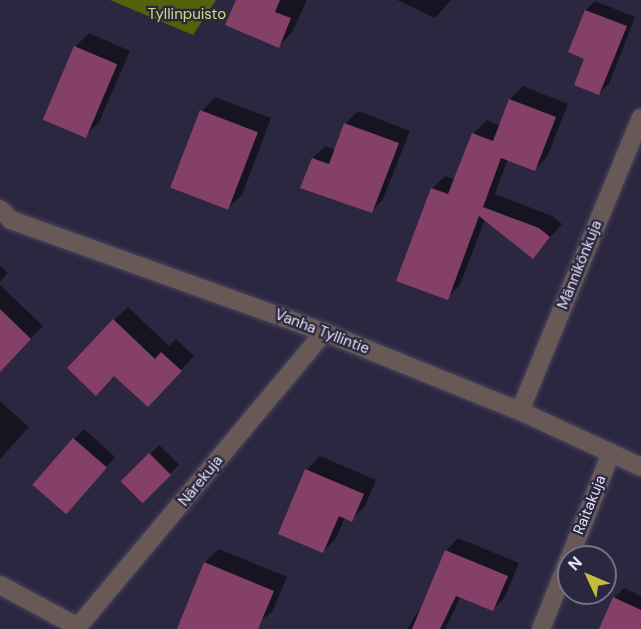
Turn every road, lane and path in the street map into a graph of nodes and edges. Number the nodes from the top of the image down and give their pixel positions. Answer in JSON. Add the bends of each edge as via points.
{"nodes":[{"id":1,"x":641,"y":118,"type":"edge"},
{"id":2,"x":0,"y":209,"type":"edge"},
{"id":3,"x":324,"y":332,"type":"junction"},
{"id":4,"x":520,"y":411,"type":"junction"},
{"id":5,"x":611,"y":453,"type":"junction"},
{"id":6,"x":641,"y":467,"type":"edge"},
{"id":7,"x":574,"y":545,"type":"edge"},
{"id":8,"x":0,"y":585,"type":"edge"},
{"id":9,"x":557,"y":588,"type":"edge"},
{"id":10,"x":77,"y":628,"type":"edge"},
{"id":11,"x":541,"y":629,"type":"edge"}],
"edges":[{"from":1,"to":4,"type":"street","name":"Männikönkuja"},
{"from":2,"to":3,"type":"street","name":"Vanha Tyllintie","via":[[11,220]]},
{"from":3,"to":4,"type":"street","name":"Vanha Tyllintie"},
{"from":3,"to":10,"type":"street","name":"Närekuja"},
{"from":4,"to":5,"type":"street","name":"Vanha Tyllintie"},
{"from":5,"to":6,"type":"street","name":"Vanha Tyllintie"},
{"from":5,"to":7,"type":"street","name":"Raitakuja"},
{"from":8,"to":10,"type":"street"},
{"from":9,"to":11,"type":"street","name":"Raitakuja"}]}
